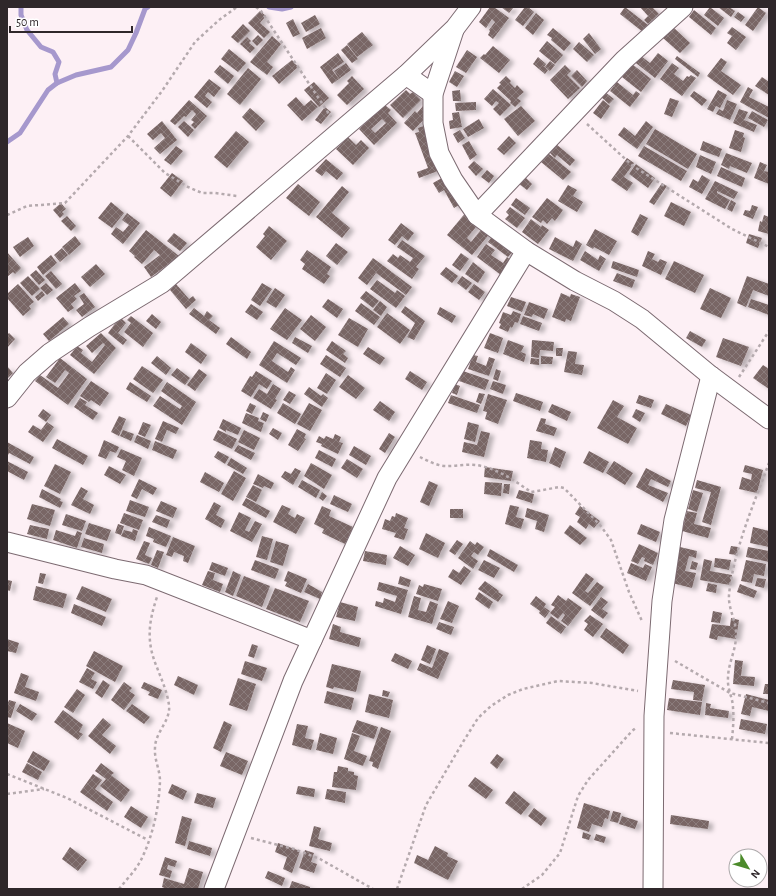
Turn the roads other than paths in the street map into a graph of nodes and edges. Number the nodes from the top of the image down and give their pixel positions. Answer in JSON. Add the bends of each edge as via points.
{"nodes":[{"id":1,"x":471,"y":7,"type":"edge"},
{"id":2,"x":683,"y":7,"type":"edge"},
{"id":3,"x":455,"y":28,"type":"junction"},
{"id":4,"x":406,"y":75,"type":"junction"},
{"id":5,"x":433,"y":94,"type":"junction"},
{"id":6,"x":477,"y":215,"type":"junction"},
{"id":7,"x":526,"y":251,"type":"junction"},
{"id":8,"x":711,"y":376,"type":"junction"},
{"id":9,"x":7,"y":398,"type":"edge"},
{"id":10,"x":769,"y":419,"type":"edge"},
{"id":11,"x":7,"y":542,"type":"edge"},
{"id":12,"x":312,"y":640,"type":"junction"},
{"id":13,"x":214,"y":889,"type":"edge"},
{"id":14,"x":653,"y":889,"type":"edge"}],
"edges":[{"from":1,"to":3,"type":"street"},
{"from":2,"to":6,"type":"street","via":[[624,60]]},
{"from":3,"to":4,"type":"street"},
{"from":3,"to":5,"type":"street"},
{"from":4,"to":5,"type":"street"},
{"from":4,"to":9,"type":"street","via":[[162,282],[50,353],[27,373]]},
{"from":5,"to":6,"type":"street","via":[[433,123],[439,154]]},
{"from":6,"to":7,"type":"street"},
{"from":7,"to":8,"type":"street","via":[[642,319]]},
{"from":7,"to":12,"type":"street","via":[[387,478]]},
{"from":8,"to":10,"type":"street"},
{"from":8,"to":14,"type":"street","via":[[674,520],[662,601],[654,724]]},
{"from":11,"to":12,"type":"street","via":[[115,570],[146,575]]},
{"from":12,"to":13,"type":"street","via":[[293,681]]}]}
